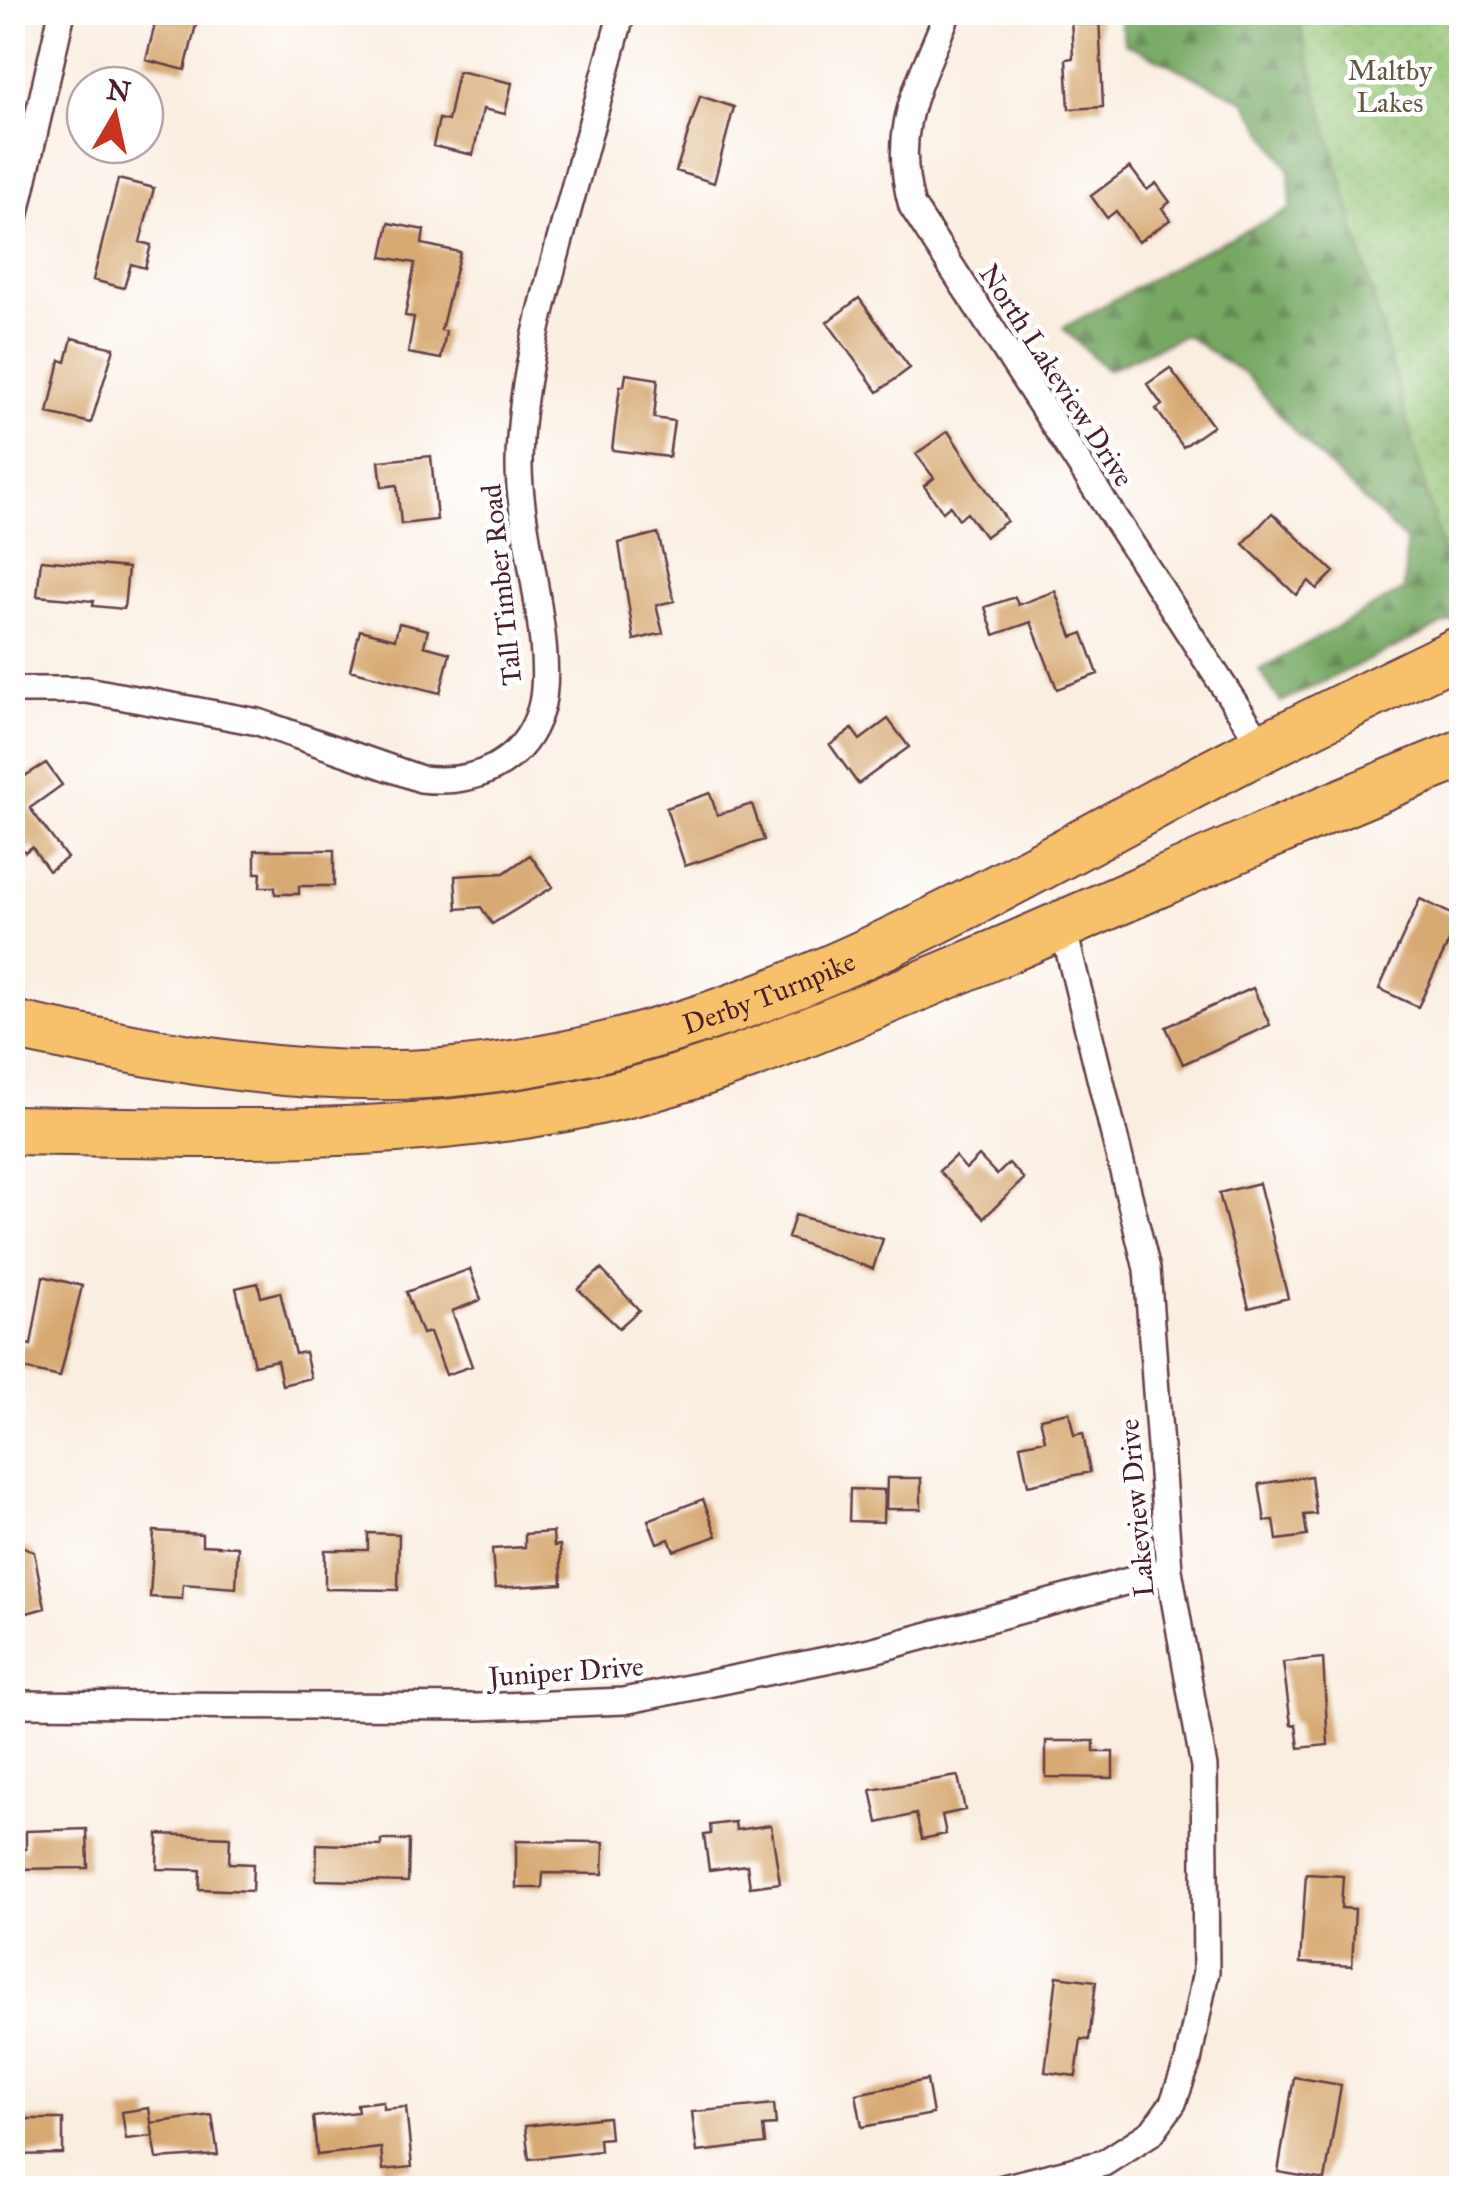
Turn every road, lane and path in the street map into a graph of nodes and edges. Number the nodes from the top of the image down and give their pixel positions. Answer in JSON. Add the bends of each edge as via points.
{"nodes":[{"id":1,"x":62,"y":12,"type":"edge"},
{"id":2,"x":622,"y":12,"type":"edge"},
{"id":3,"x":948,"y":12,"type":"edge"},
{"id":4,"x":12,"y":231,"type":"edge"},
{"id":5,"x":1462,"y":650,"type":"edge"},
{"id":6,"x":12,"y":690,"type":"edge"},
{"id":7,"x":1263,"y":747,"type":"junction"},
{"id":8,"x":1462,"y":754,"type":"edge"},
{"id":9,"x":1064,"y":927,"type":"junction"},
{"id":10,"x":12,"y":1025,"type":"edge"},
{"id":11,"x":12,"y":1130,"type":"edge"},
{"id":12,"x":1169,"y":1570,"type":"junction"},
{"id":13,"x":12,"y":1704,"type":"edge"},
{"id":14,"x":1002,"y":2188,"type":"edge"}],
"edges":[{"from":1,"to":4,"type":"street"},
{"from":2,"to":6,"type":"street","name":"Tall Timber Road","via":[[523,397],[523,527],[545,680],[540,710],[508,762],[449,782],[421,779],[258,722],[87,690]]},
{"from":3,"to":7,"type":"street","name":"North Lakeview Drive","via":[[902,129],[901,167],[912,206]]},
{"from":5,"to":7,"type":"highway","name":"Derby Turnpike"},
{"from":7,"to":10,"type":"highway","name":"Derby Turnpike","via":[[923,929],[760,1001],[596,1052],[440,1073],[292,1073]]},
{"from":8,"to":9,"type":"highway","name":"Derby Turnpike"},
{"from":9,"to":11,"type":"highway","name":"Derby Turnpike","via":[[755,1053],[627,1094],[390,1129]]},
{"from":9,"to":12,"type":"street","name":"Lakeview Drive","via":[[1147,1269]]},
{"from":12,"to":13,"type":"street","name":"Juniper Drive","via":[[870,1652],[624,1701],[478,1707]]},
{"from":12,"to":14,"type":"street","name":"Lakeview Drive","via":[[1204,1766],[1208,1922],[1198,2021],[1164,2119],[1122,2155]]}]}
